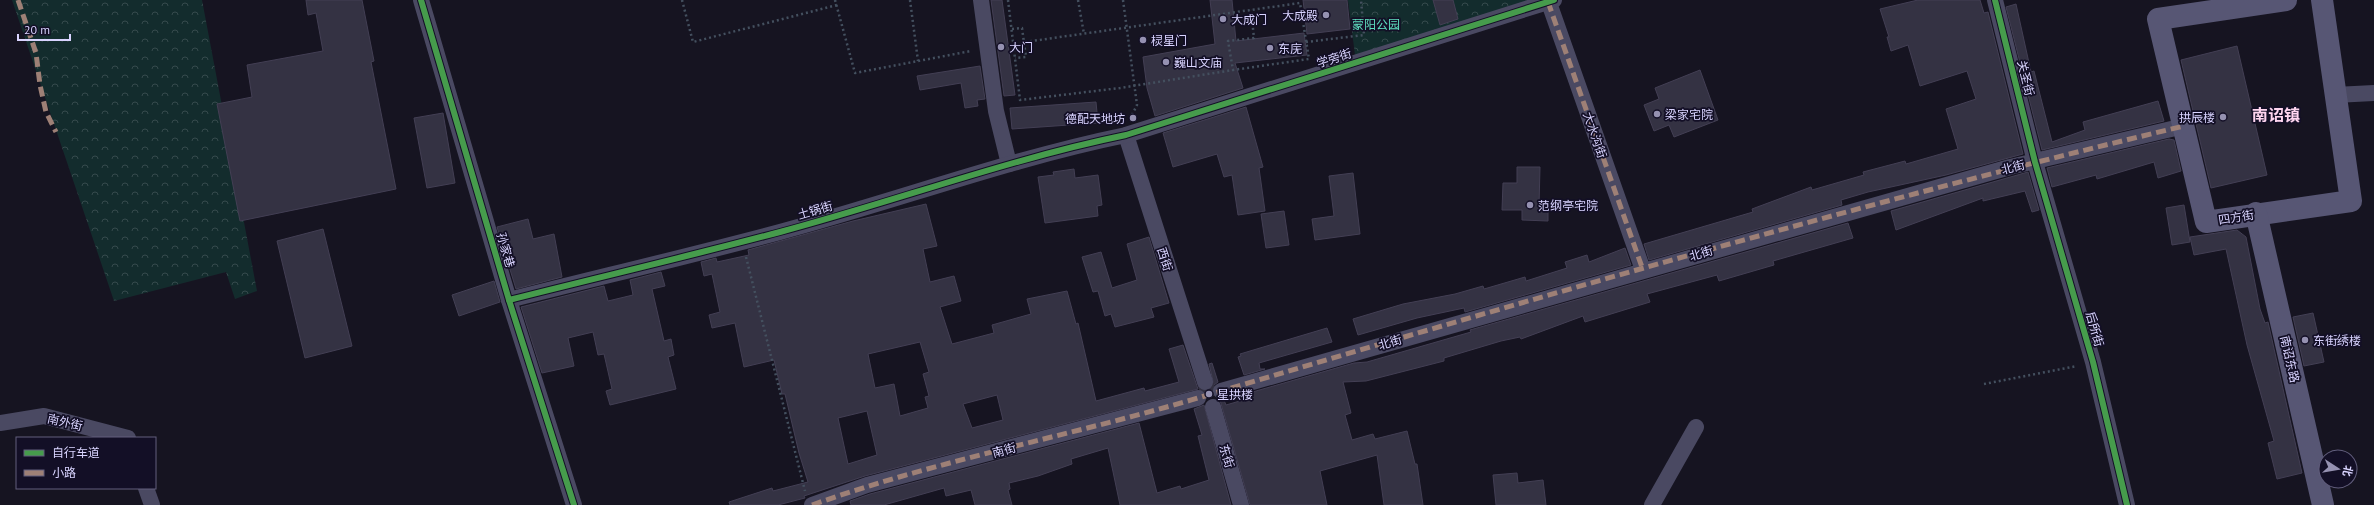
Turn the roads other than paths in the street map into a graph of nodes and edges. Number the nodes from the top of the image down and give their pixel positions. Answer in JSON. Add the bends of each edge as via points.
{"nodes":[{"id":1,"x":421,"y":0,"type":"edge"},
{"id":2,"x":981,"y":0,"type":"edge"},
{"id":3,"x":1995,"y":0,"type":"edge"},
{"id":4,"x":2286,"y":0,"type":"edge"},
{"id":5,"x":2322,"y":0,"type":"edge"},
{"id":6,"x":1550,"y":1,"type":"edge"},
{"id":7,"x":2203,"y":6,"type":"edge"},
{"id":8,"x":2374,"y":93,"type":"edge"},
{"id":9,"x":2335,"y":95,"type":"junction"},
{"id":10,"x":2184,"y":126,"type":"junction"},
{"id":11,"x":1129,"y":134,"type":"junction"},
{"id":12,"x":2035,"y":162,"type":"junction"},
{"id":13,"x":1008,"y":164,"type":"junction"},
{"id":14,"x":2256,"y":213,"type":"junction"},
{"id":15,"x":1643,"y":270,"type":"junction"},
{"id":16,"x":509,"y":300,"type":"junction"},
{"id":17,"x":1204,"y":382,"type":"tunnel mouth"},
{"id":18,"x":1221,"y":390,"type":"dead end"},
{"id":19,"x":1198,"y":398,"type":"dead end"},
{"id":20,"x":1213,"y":407,"type":"tunnel mouth"},
{"id":21,"x":0,"y":423,"type":"edge"},
{"id":22,"x":1696,"y":427,"type":"dead end"},
{"id":23,"x":124,"y":437,"type":"edge"},
{"id":24,"x":146,"y":489,"type":"edge"},
{"id":25,"x":809,"y":501,"type":"edge"},
{"id":26,"x":152,"y":505,"type":"edge"},
{"id":27,"x":574,"y":505,"type":"edge"},
{"id":28,"x":1241,"y":505,"type":"edge"},
{"id":29,"x":1652,"y":505,"type":"edge"},
{"id":30,"x":2127,"y":505,"type":"edge"},
{"id":31,"x":2323,"y":505,"type":"edge"}],
"edges":[{"from":1,"to":16,"type":"street","name":"孙家巷"},
{"from":2,"to":13,"type":"street","via":[[996,111]]},
{"from":3,"to":12,"type":"street","name":"关圣街"},
{"from":4,"to":7,"type":"main road","name":"四方街"},
{"from":5,"to":9,"type":"main road","name":"四方街"},
{"from":6,"to":11,"type":"street","name":"学旁街"},
{"from":6,"to":15,"type":"street","name":"大水沟街"},
{"from":7,"to":10,"type":"main road","name":"四方街","via":[[2158,20]]},
{"from":8,"to":9,"type":"street"},
{"from":9,"to":14,"type":"main road","name":"四方街","via":[[2351,201]]},
{"from":10,"to":12,"type":"street","name":"北街"},
{"from":10,"to":14,"type":"main road","name":"四方街","via":[[2206,222]]},
{"from":11,"to":13,"type":"street","name":"土锅街"},
{"from":11,"to":17,"type":"street","name":"西街"},
{"from":12,"to":15,"type":"street","name":"北街"},
{"from":12,"to":30,"type":"street","name":"后所街","via":[[2093,362]]},
{"from":13,"to":16,"type":"street","name":"土锅街","via":[[742,241]]},
{"from":14,"to":31,"type":"main road","name":"南诏东路"},
{"from":15,"to":18,"type":"street","name":"北街"},
{"from":16,"to":27,"type":"street","name":"孙家巷"},
{"from":19,"to":25,"type":"street","name":"南街"},
{"from":20,"to":28,"type":"street","name":"东街"},
{"from":21,"to":23,"type":"street","name":"南外街","via":[[44,416]]},
{"from":22,"to":29,"type":"street"},
{"from":24,"to":26,"type":"street"}]}
